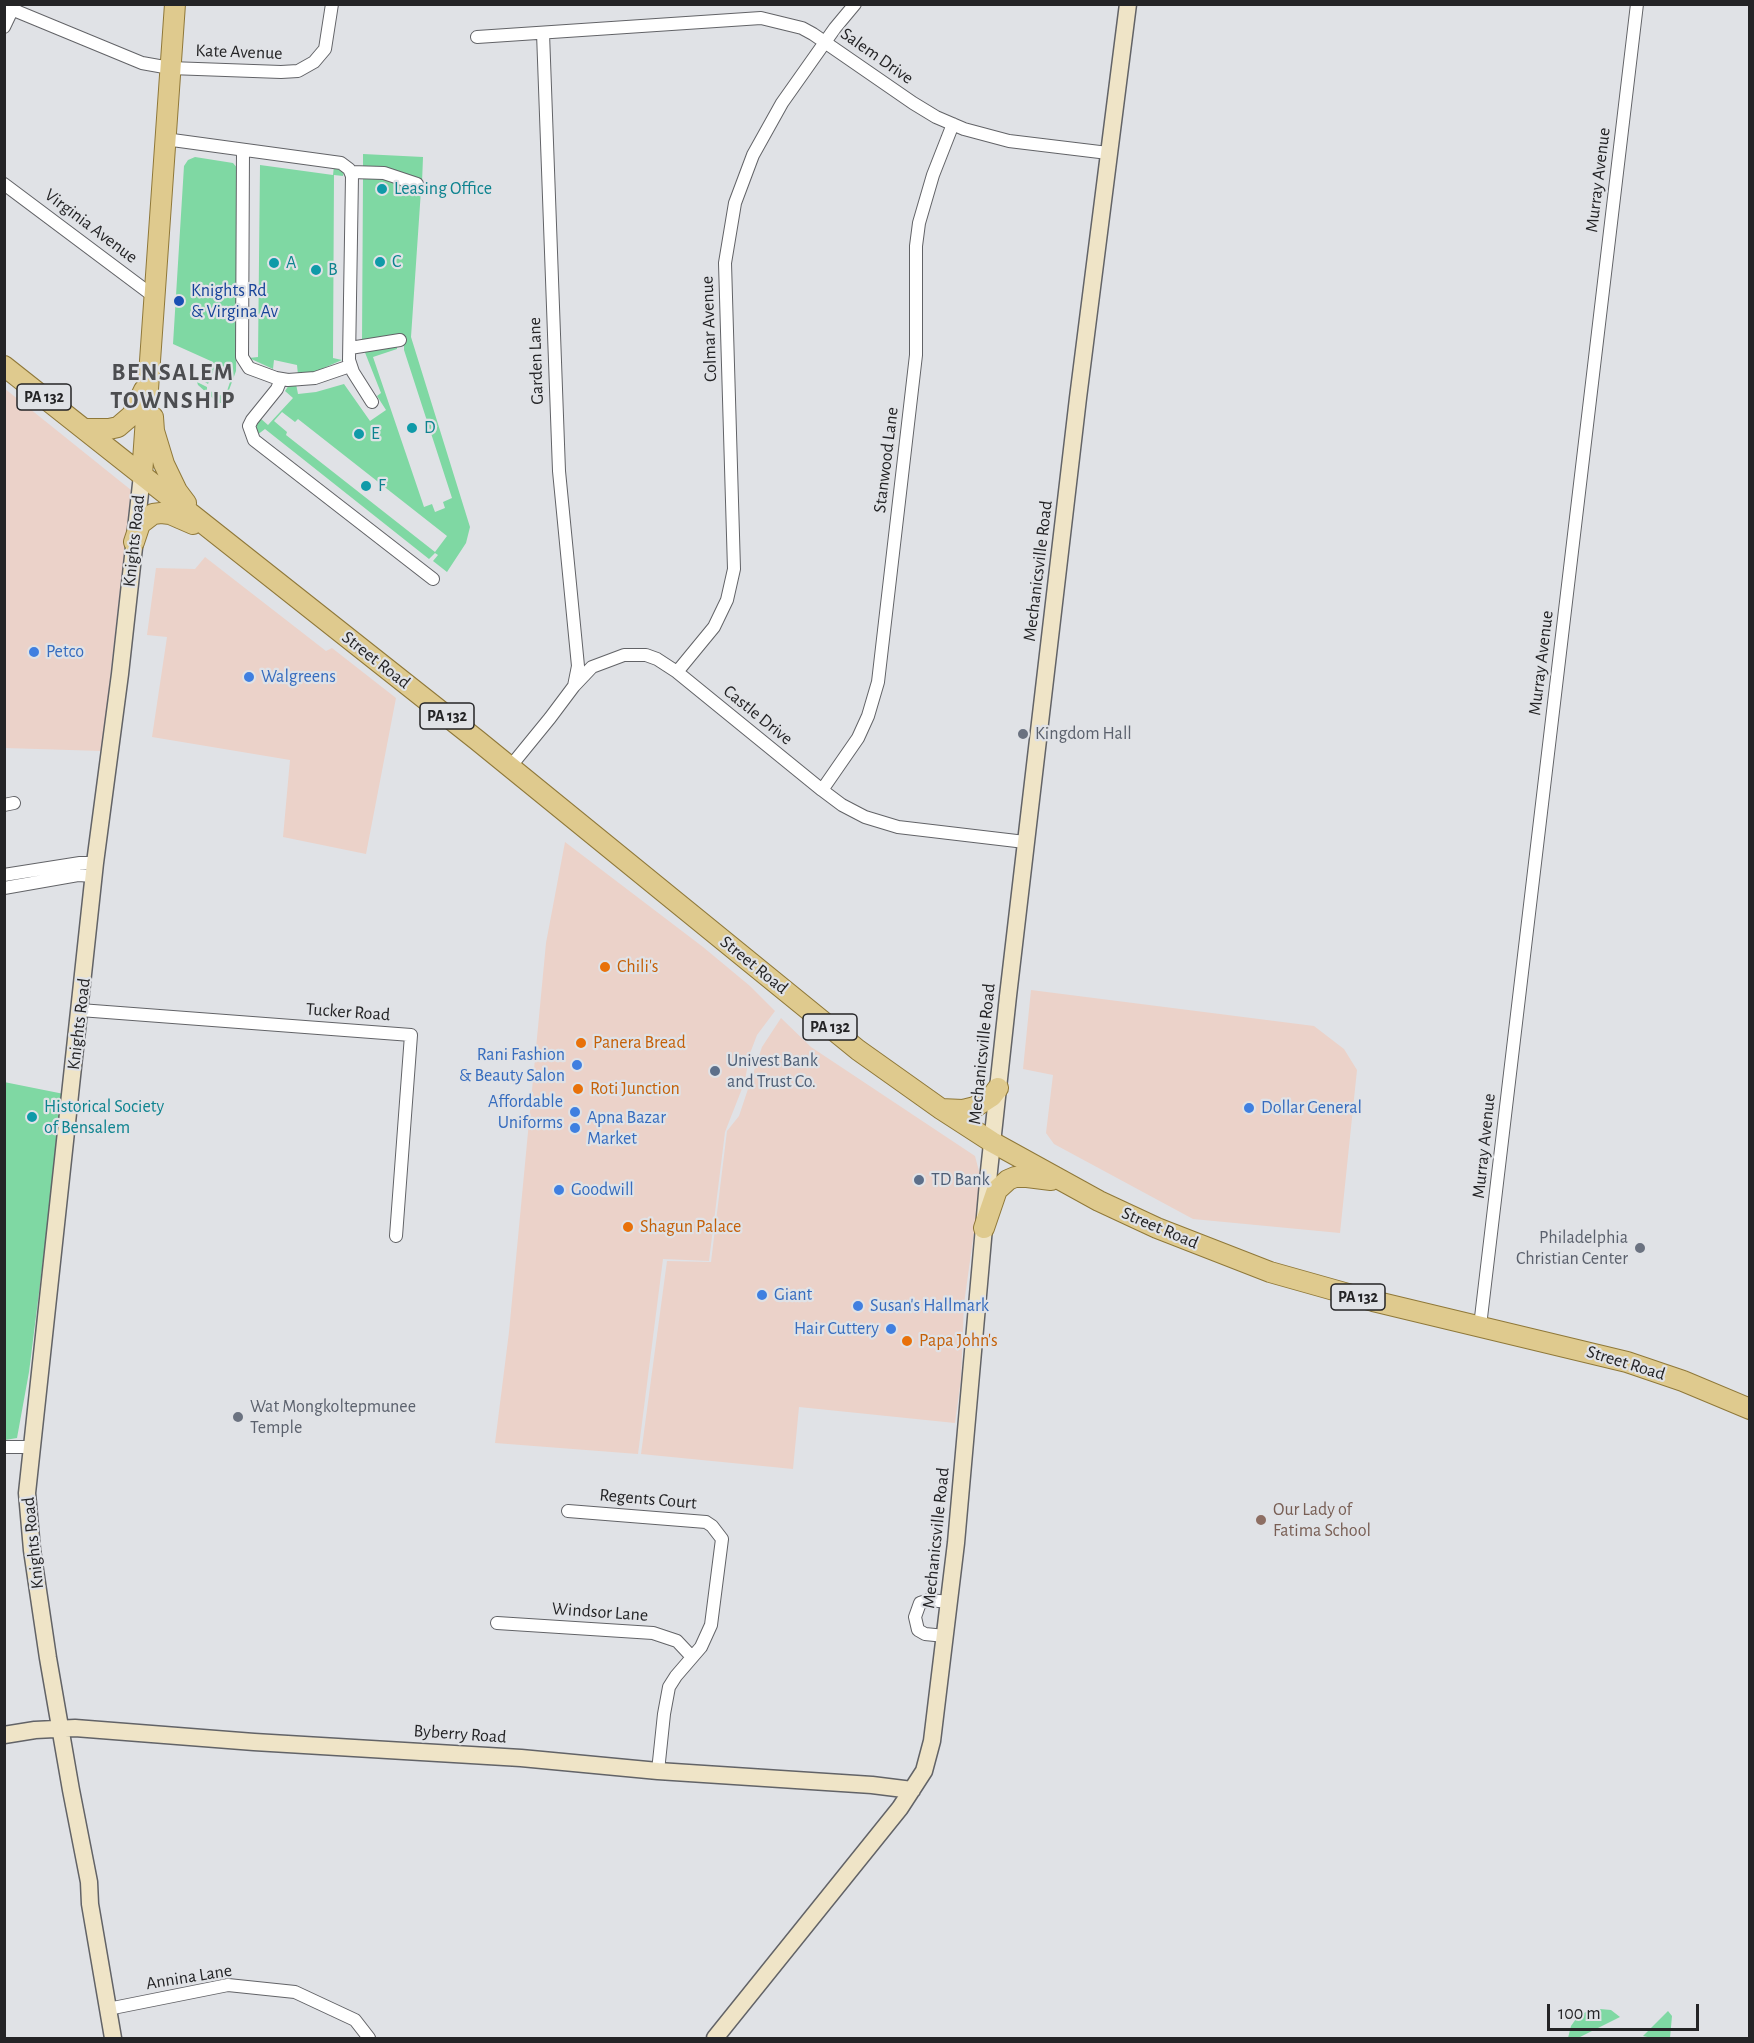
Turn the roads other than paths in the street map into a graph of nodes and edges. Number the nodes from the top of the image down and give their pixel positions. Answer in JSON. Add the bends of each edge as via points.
{"nodes":[{"id":1,"x":175,"y":4,"type":"edge"},
{"id":2,"x":332,"y":4,"type":"edge"},
{"id":3,"x":855,"y":4,"type":"edge"},
{"id":4,"x":1128,"y":4,"type":"edge"},
{"id":5,"x":1637,"y":4,"type":"edge"},
{"id":6,"x":11,"y":7,"type":"edge"},
{"id":7,"x":4,"y":27,"type":"edge"},
{"id":8,"x":543,"y":33,"type":"junction"},
{"id":9,"x":477,"y":37,"type":"dead end"},
{"id":10,"x":825,"y":41,"type":"junction"},
{"id":11,"x":170,"y":68,"type":"junction"},
{"id":12,"x":953,"y":124,"type":"junction"},
{"id":13,"x":165,"y":139,"type":"junction"},
{"id":14,"x":243,"y":150,"type":"junction"},
{"id":15,"x":1108,"y":153,"type":"junction"},
{"id":16,"x":351,"y":172,"type":"junction"},
{"id":17,"x":4,"y":184,"type":"edge"},
{"id":18,"x":417,"y":184,"type":"dead end"},
{"id":19,"x":156,"y":298,"type":"junction"},
{"id":20,"x":400,"y":340,"type":"dead end"},
{"id":21,"x":350,"y":348,"type":"junction"},
{"id":22,"x":4,"y":366,"type":"edge"},
{"id":23,"x":350,"y":366,"type":"junction"},
{"id":24,"x":150,"y":376,"type":"junction"},
{"id":25,"x":281,"y":379,"type":"junction"},
{"id":26,"x":372,"y":402,"type":"dead end"},
{"id":27,"x":84,"y":429,"type":"junction"},
{"id":28,"x":142,"y":475,"type":"junction"},
{"id":29,"x":210,"y":529,"type":"junction"},
{"id":30,"x":134,"y":542,"type":"junction"},
{"id":31,"x":433,"y":579,"type":"dead end"},
{"id":32,"x":677,"y":672,"type":"junction"},
{"id":33,"x":574,"y":686,"type":"junction"},
{"id":34,"x":510,"y":767,"type":"junction"},
{"id":35,"x":822,"y":790,"type":"junction"},
{"id":36,"x":1025,"y":842,"type":"junction"},
{"id":37,"x":95,"y":869,"type":"junction"},
{"id":38,"x":4,"y":875,"type":"edge"},
{"id":39,"x":4,"y":888,"type":"edge"},
{"id":40,"x":80,"y":1010,"type":"junction"},
{"id":41,"x":998,"y":1088,"type":"junction"},
{"id":42,"x":941,"y":1109,"type":"junction"},
{"id":43,"x":992,"y":1142,"type":"junction"},
{"id":44,"x":1061,"y":1182,"type":"junction"},
{"id":45,"x":984,"y":1228,"type":"junction"},
{"id":46,"x":396,"y":1236,"type":"dead end"},
{"id":47,"x":1480,"y":1326,"type":"junction"},
{"id":48,"x":1749,"y":1409,"type":"edge"},
{"id":49,"x":4,"y":1447,"type":"edge"},
{"id":50,"x":31,"y":1447,"type":"junction"},
{"id":51,"x":568,"y":1511,"type":"dead end"},
{"id":52,"x":949,"y":1602,"type":"junction"},
{"id":53,"x":497,"y":1623,"type":"dead end"},
{"id":54,"x":945,"y":1636,"type":"junction"},
{"id":55,"x":692,"y":1657,"type":"junction"},
{"id":56,"x":60,"y":1728,"type":"junction"},
{"id":57,"x":4,"y":1735,"type":"edge"},
{"id":58,"x":658,"y":1771,"type":"junction"},
{"id":59,"x":912,"y":1790,"type":"junction"},
{"id":60,"x":108,"y":2009,"type":"junction"},
{"id":61,"x":113,"y":2038,"type":"edge"},
{"id":62,"x":369,"y":2038,"type":"edge"},
{"id":63,"x":715,"y":2038,"type":"edge"}],
"edges":[{"from":1,"to":11,"type":"main road","name":"Knights Road"},
{"from":2,"to":11,"type":"street","name":"Kate Avenue","via":[[325,49],[314,62],[298,71]]},
{"from":3,"to":10,"type":"street","name":"Colmar Avenue"},
{"from":4,"to":15,"type":"street","name":"Mechanicsville Road"},
{"from":5,"to":47,"type":"street","name":"Murray Avenue"},
{"from":6,"to":7,"type":"street"},
{"from":6,"to":11,"type":"street","name":"Kate Avenue","via":[[142,63]]},
{"from":8,"to":9,"type":"street","name":"Salem Drive"},
{"from":8,"to":10,"type":"street","name":"Salem Drive","via":[[761,18],[801,28]]},
{"from":8,"to":33,"type":"street","name":"Garden Lane","via":[[559,471],[579,666]]},
{"from":10,"to":12,"type":"street","name":"Salem Drive","via":[[913,103]]},
{"from":10,"to":32,"type":"street","name":"Colmar Avenue","via":[[765,132],[735,203],[725,262],[734,569],[727,600],[714,627]]},
{"from":11,"to":13,"type":"main road","name":"Knights Road"},
{"from":12,"to":15,"type":"street","name":"Salem Drive","via":[[1009,141]]},
{"from":12,"to":35,"type":"street","name":"Stanwood Lane","via":[[919,223],[916,355],[878,682],[858,738]]},
{"from":13,"to":14,"type":"street"},
{"from":13,"to":19,"type":"main road","name":"Knights Road"},
{"from":14,"to":16,"type":"street","via":[[341,163]]},
{"from":14,"to":25,"type":"street","via":[[242,357],[249,368]]},
{"from":15,"to":36,"type":"street","name":"Mechanicsville Road"},
{"from":16,"to":18,"type":"street","via":[[384,173]]},
{"from":16,"to":21,"type":"street"},
{"from":17,"to":19,"type":"street","name":"Virginia Avenue"},
{"from":19,"to":24,"type":"main road","name":"Knights Road"},
{"from":20,"to":21,"type":"street"},
{"from":21,"to":23,"type":"street"},
{"from":22,"to":27,"type":"main road","name":"Street Road","number":"PA 132"},
{"from":23,"to":25,"type":"street","via":[[315,378]]},
{"from":23,"to":26,"type":"street"},
{"from":24,"to":27,"type":"main road","via":[[126,422],[109,429]]},
{"from":24,"to":28,"type":"main road","name":"Knights Road"},
{"from":24,"to":29,"type":"main road","via":[[154,431],[164,464],[177,491]]},
{"from":25,"to":31,"type":"street","via":[[249,426],[254,440]]},
{"from":27,"to":28,"type":"main road","name":"Street Road","number":"PA 132"},
{"from":28,"to":29,"type":"main road","name":"Street Road","number":"PA 132"},
{"from":28,"to":30,"type":"street","name":"Knights Road"},
{"from":29,"to":30,"type":"main road","via":[[161,513],[146,518]]},
{"from":29,"to":34,"type":"main road","name":"Street Road","number":"PA 132"},
{"from":30,"to":37,"type":"street","name":"Knights Road"},
{"from":32,"to":33,"type":"street","name":"Castle Drive","via":[[646,655],[624,655],[592,667]]},
{"from":32,"to":35,"type":"street","name":"Castle Drive"},
{"from":33,"to":34,"type":"street","name":"Castle Drive"},
{"from":34,"to":42,"type":"main road","name":"Street Road","number":"PA 132","via":[[858,1050]]},
{"from":35,"to":36,"type":"street","name":"Castle Drive","via":[[842,806],[884,824]]},
{"from":36,"to":41,"type":"street","name":"Mechanicsville Road"},
{"from":37,"to":38,"type":"street","via":[[80,863]]},
{"from":37,"to":39,"type":"street"},
{"from":37,"to":40,"type":"street","name":"Knights Road"},
{"from":40,"to":46,"type":"street","name":"Tucker Road","via":[[411,1035]]},
{"from":40,"to":50,"type":"street","name":"Knights Road"},
{"from":41,"to":42,"type":"main road","via":[[975,1107]]},
{"from":41,"to":43,"type":"street","name":"Mechanicsville Road"},
{"from":42,"to":43,"type":"main road","name":"Street Road","number":"PA 132"},
{"from":43,"to":44,"type":"main road","name":"Street Road","number":"PA 132"},
{"from":43,"to":45,"type":"street","name":"Mechanicsville Road"},
{"from":44,"to":45,"type":"main road","via":[[1027,1177],[1008,1180],[997,1190]]},
{"from":44,"to":47,"type":"main road","name":"Street Road","number":"PA 132","via":[[1156,1228],[1270,1272]]},
{"from":45,"to":52,"type":"street","name":"Mechanicsville Road"},
{"from":47,"to":48,"type":"main road","name":"Street Road","number":"PA 132","via":[[1627,1362]]},
{"from":49,"to":50,"type":"street"},
{"from":50,"to":56,"type":"street","name":"Knights Road","via":[[28,1520]]},
{"from":51,"to":55,"type":"street","name":"Regents Court","via":[[706,1522],[718,1533],[722,1550],[711,1625],[707,1638]]},
{"from":52,"to":54,"type":"street","name":"Mechanicsville Road"},
{"from":52,"to":54,"type":"street","via":[[920,1603],[915,1617],[918,1630]]},
{"from":53,"to":55,"type":"street","name":"Windsor Lane","via":[[653,1634],[677,1641]]},
{"from":54,"to":59,"type":"street","name":"Mechanicsville Road","via":[[932,1741],[924,1771]]},
{"from":55,"to":58,"type":"street","name":"Regents Court","via":[[669,1688]]},
{"from":56,"to":57,"type":"street","name":"Byberry Road"},
{"from":56,"to":58,"type":"street","name":"Byberry Road","via":[[522,1758]]},
{"from":56,"to":60,"type":"street","name":"Knights Road"},
{"from":58,"to":59,"type":"street","name":"Byberry Road"},
{"from":59,"to":63,"type":"street","name":"Mechanicsville Road"},
{"from":60,"to":61,"type":"street","name":"Knights Road"},
{"from":60,"to":62,"type":"street","name":"Annina Lane","via":[[228,1985],[295,1992],[354,2020]]}]}
